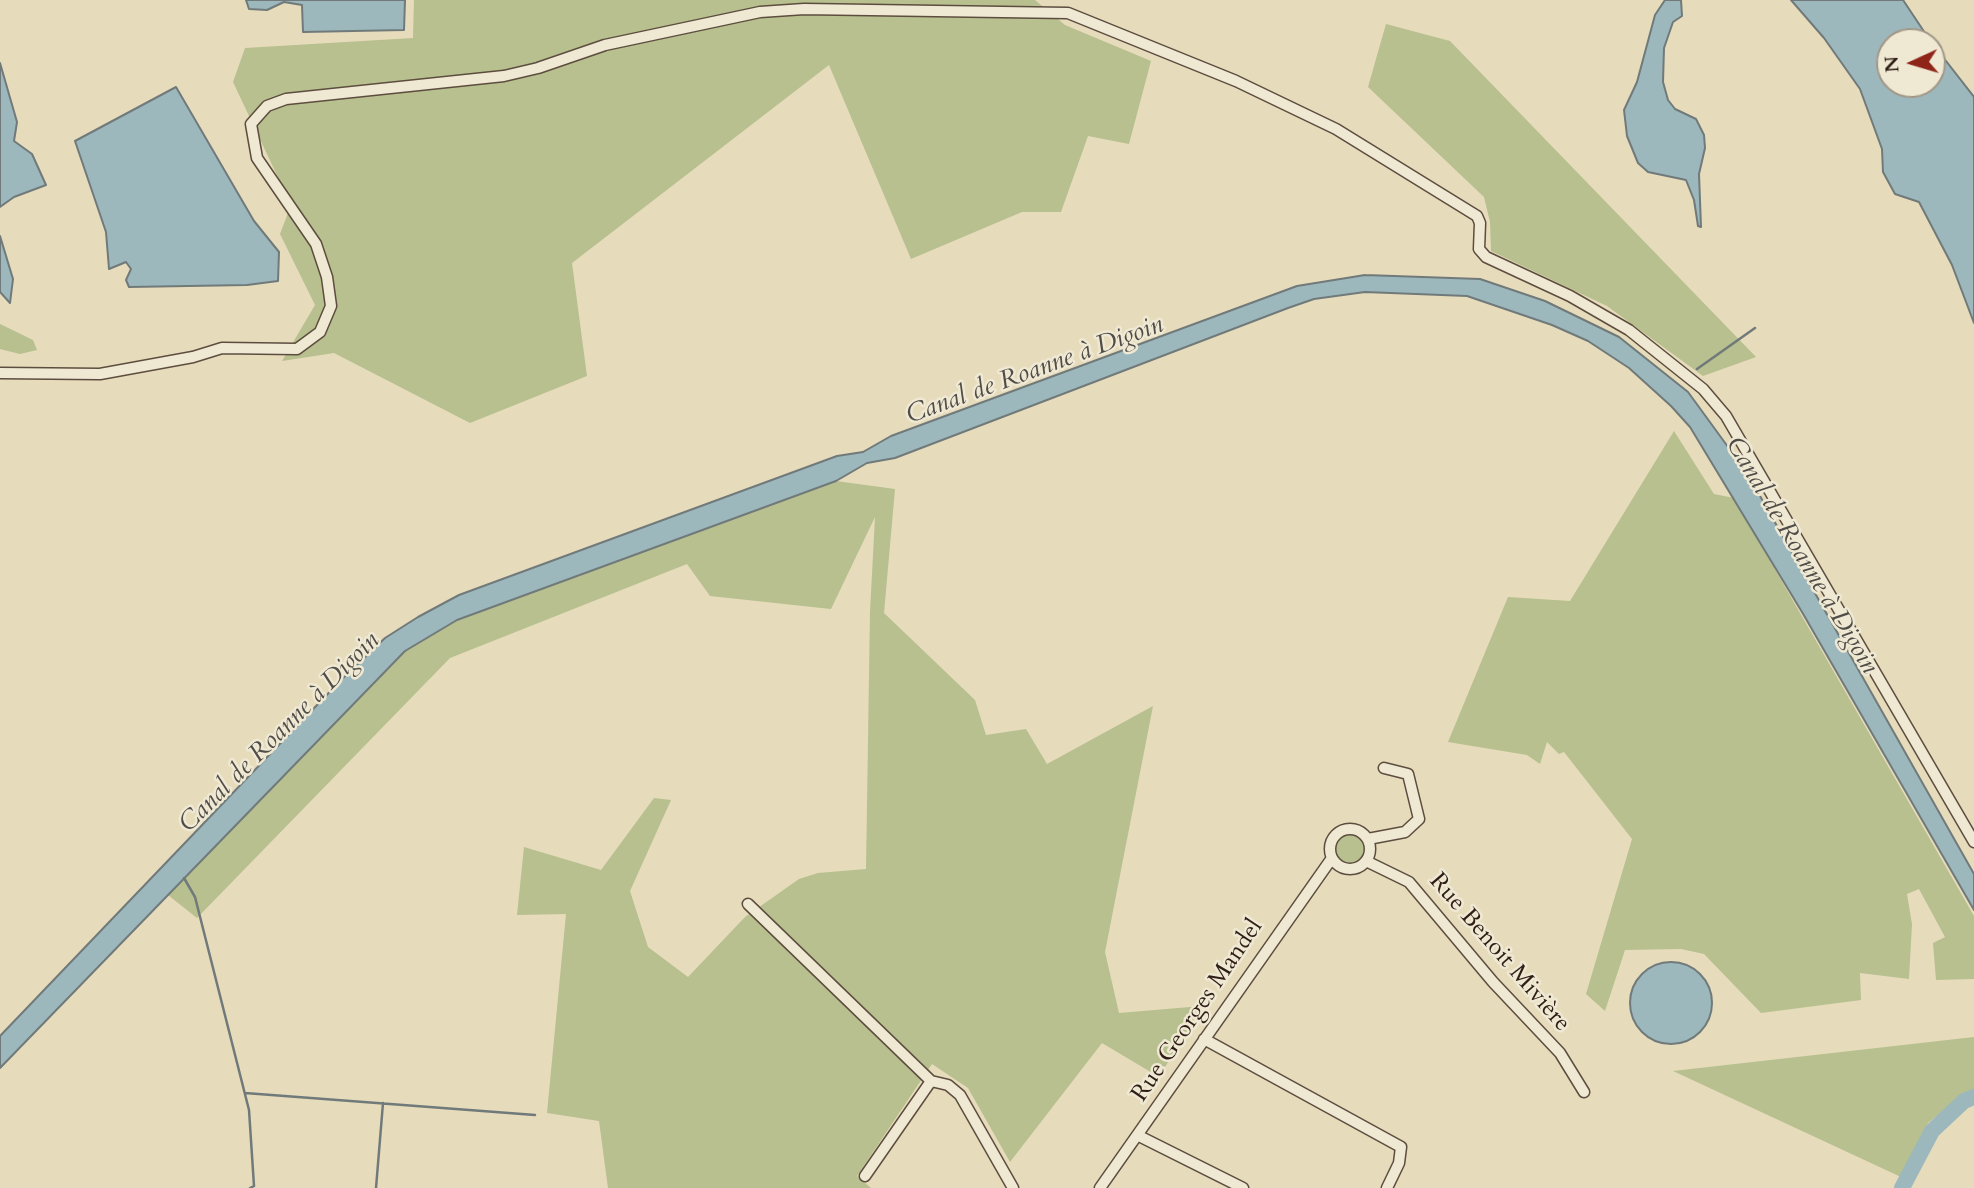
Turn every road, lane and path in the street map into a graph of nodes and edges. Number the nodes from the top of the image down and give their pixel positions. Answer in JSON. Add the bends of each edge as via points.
{"nodes":[{"id":1,"x":0,"y":373,"type":"edge"},
{"id":2,"x":1384,"y":768,"type":"dead end"},
{"id":3,"x":1367,"y":839,"type":"junction"},
{"id":4,"x":1974,"y":842,"type":"edge"},
{"id":5,"x":1332,"y":858,"type":"junction"},
{"id":6,"x":1366,"y":861,"type":"junction"},
{"id":7,"x":748,"y":904,"type":"dead end"},
{"id":8,"x":1204,"y":1039,"type":"junction"},
{"id":9,"x":931,"y":1082,"type":"junction"},
{"id":10,"x":1584,"y":1092,"type":"dead end"},
{"id":11,"x":1139,"y":1136,"type":"junction"},
{"id":12,"x":865,"y":1177,"type":"dead end"},
{"id":13,"x":1013,"y":1188,"type":"edge"},
{"id":14,"x":1100,"y":1188,"type":"edge"},
{"id":15,"x":1242,"y":1188,"type":"edge"},
{"id":16,"x":1387,"y":1188,"type":"edge"}],
"edges":[{"from":1,"to":4,"type":"street","via":[[100,374],[222,348],[296,349],[320,332],[331,306],[324,266],[316,244],[257,158],[251,124],[267,106],[286,99],[504,75],[617,42],[760,12],[1055,13],[1088,20],[1317,118],[1477,216],[1479,249],[1486,257],[1629,330],[1703,389],[1726,416]]},
{"from":2,"to":3,"type":"street","via":[[1408,774],[1419,819],[1405,832]]},
{"from":3,"to":5,"type":"street","name":"Rue Georges Mandel","via":[[1350,828],[1337,833],[1330,844]]},
{"from":3,"to":6,"type":"street"},
{"from":5,"to":6,"type":"street","via":[[1345,869]]},
{"from":5,"to":8,"type":"street","name":"Rue Georges Mandel"},
{"from":6,"to":10,"type":"street","name":"Rue Benoit Mivière","via":[[1409,883],[1560,1053]]},
{"from":7,"to":9,"type":"street"},
{"from":8,"to":11,"type":"street","name":"Rue Georges Mandel"},
{"from":8,"to":16,"type":"street","via":[[1401,1147]]},
{"from":9,"to":12,"type":"street"},
{"from":9,"to":13,"type":"street","via":[[948,1085],[960,1095]]},
{"from":11,"to":14,"type":"street","name":"Rue Georges Mandel"},
{"from":11,"to":15,"type":"street"}]}
